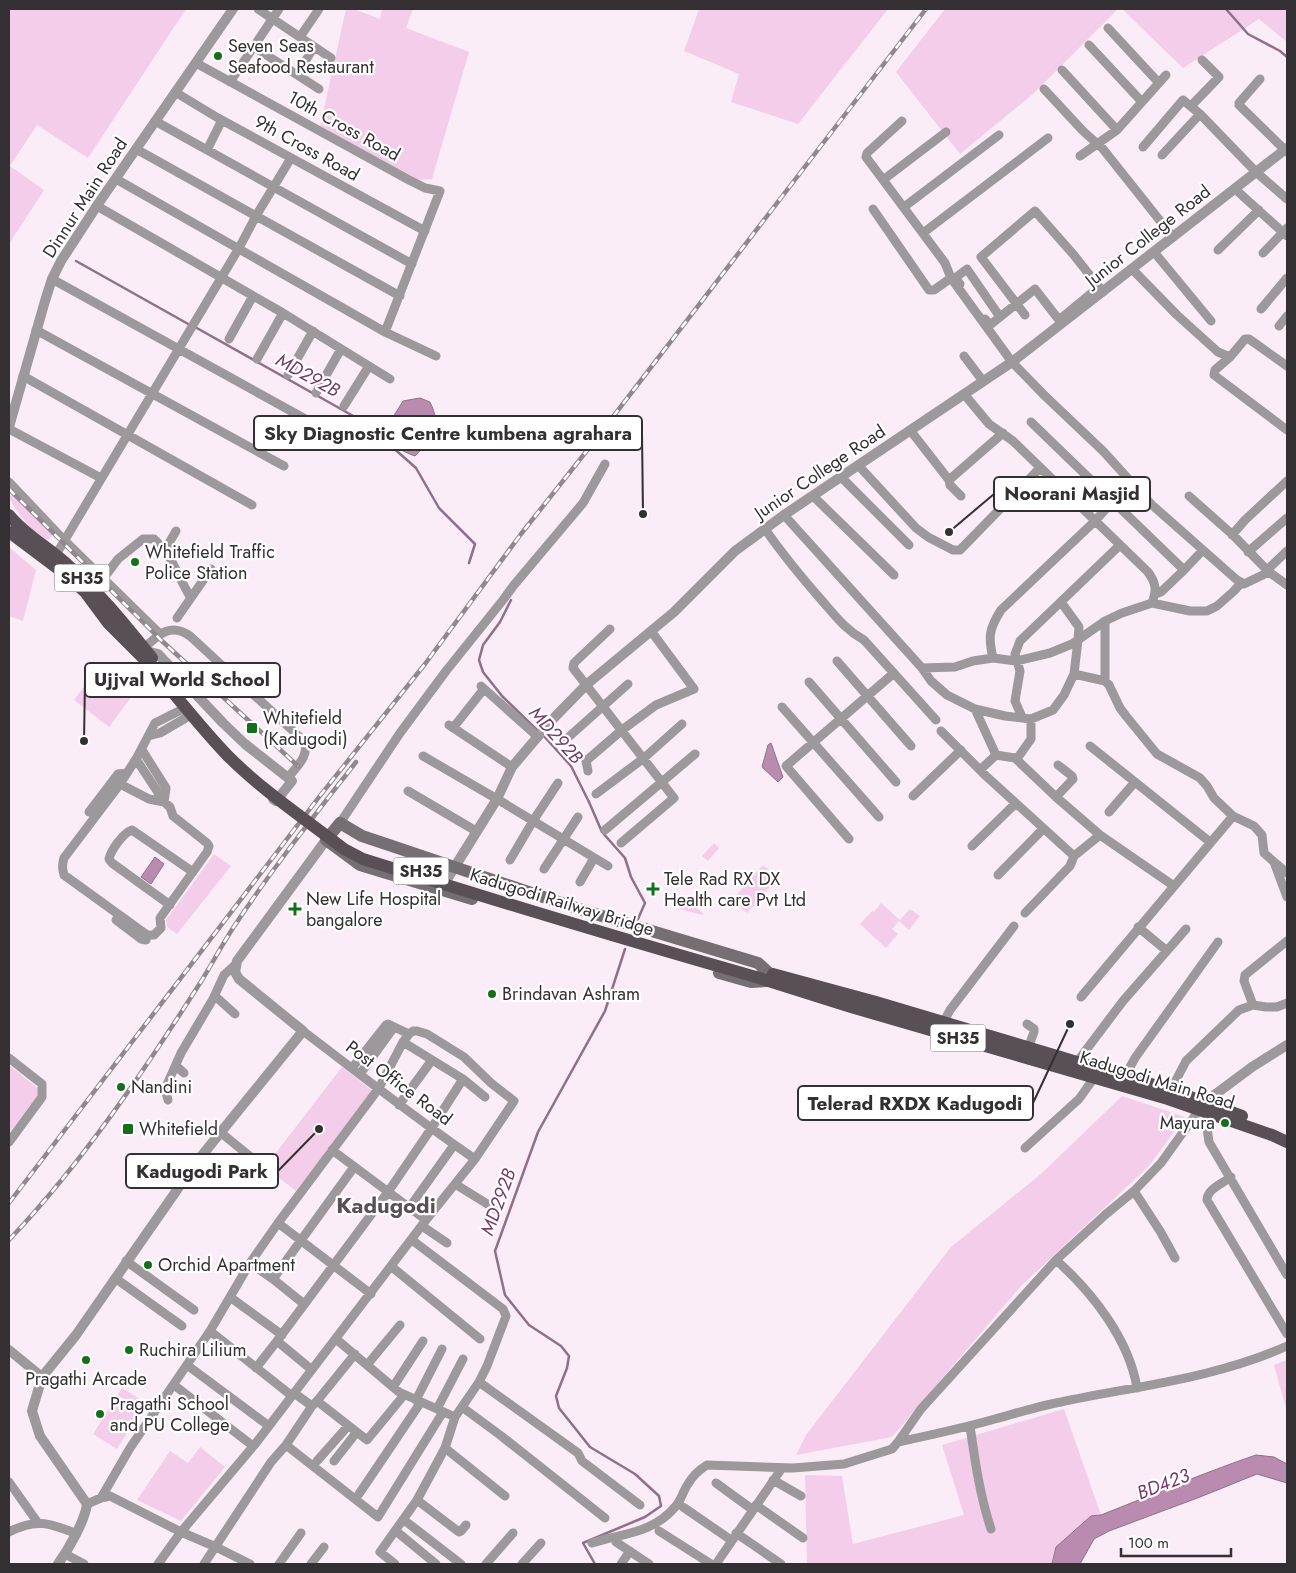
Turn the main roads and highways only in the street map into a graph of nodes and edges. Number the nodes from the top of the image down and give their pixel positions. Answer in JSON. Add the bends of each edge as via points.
{"nodes":[{"id":1,"x":9,"y":514,"type":"edge"},
{"id":2,"x":9,"y":532,"type":"edge"},
{"id":3,"x":53,"y":559,"type":"junction"},
{"id":4,"x":146,"y":655,"type":"junction"},
{"id":5,"x":762,"y":975,"type":"junction"},
{"id":6,"x":941,"y":1027,"type":"junction"},
{"id":7,"x":1204,"y":1109,"type":"junction"},
{"id":8,"x":1287,"y":1134,"type":"edge"},
{"id":9,"x":1287,"y":1142,"type":"edge"}],
"edges":[{"from":1,"to":3,"type":"main road","number":"SH35"},
{"from":2,"to":3,"type":"main road","number":"SH35"},
{"from":3,"to":4,"type":"main road","number":"SH35","via":[[85,592],[108,623]]},
{"from":3,"to":4,"type":"main road","number":"SH35","via":[[89,585]]},
{"from":4,"to":5,"type":"main road","name":"Kadugodi Railway Bridge","number":"SH35","bridge":true,"via":[[228,756],[262,787],[353,854],[478,895]]},
{"from":5,"to":5,"type":"main road","via":[[758,963],[582,910],[378,842],[340,823],[326,840],[360,865],[440,890],[751,982]]},
{"from":5,"to":6,"type":"main road","name":"Kadugodi Main Road","number":"SH35"},
{"from":6,"to":7,"type":"main road","name":"Kadugodi Main Road","number":"SH35","via":[[1094,1078]]},
{"from":6,"to":7,"type":"main road","number":"SH35","via":[[1028,1048],[1171,1090]]},
{"from":7,"to":8,"type":"main road","number":"SH35"},
{"from":7,"to":9,"type":"main road","name":"Kadugodi Main Road","number":"SH35"}]}
